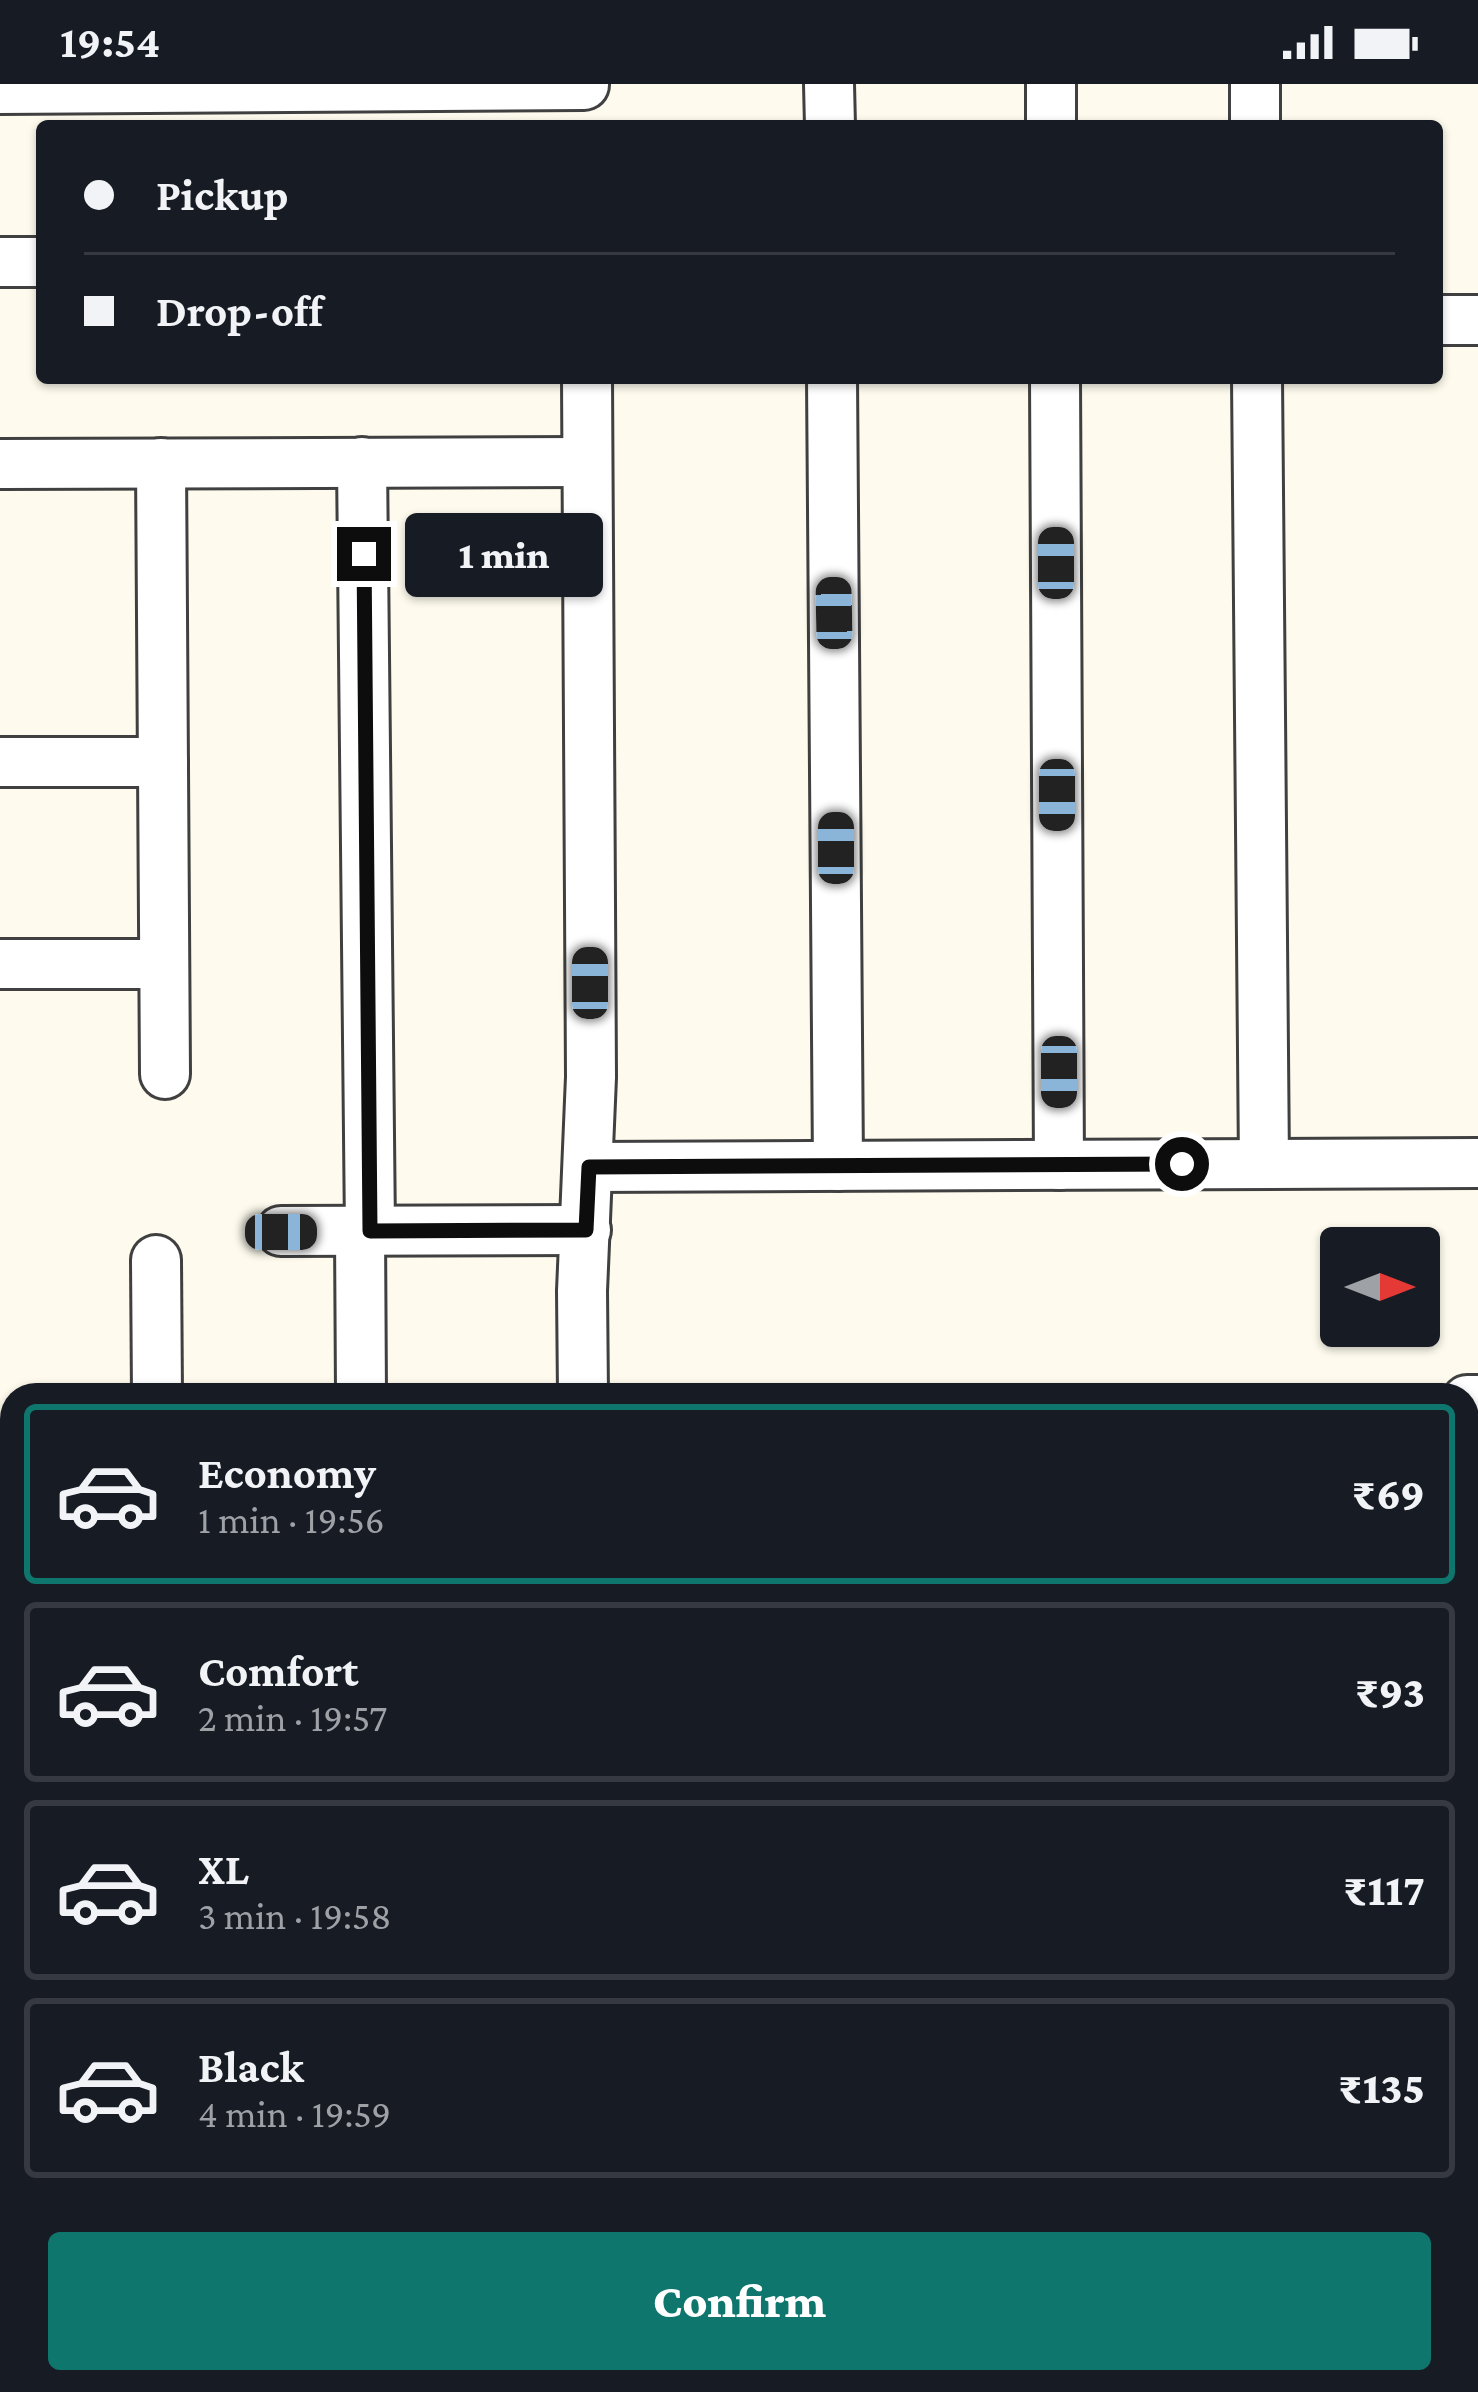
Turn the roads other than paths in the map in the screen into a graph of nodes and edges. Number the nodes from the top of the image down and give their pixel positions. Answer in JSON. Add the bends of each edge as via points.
{"nodes":[{"id":1,"x":829,"y":84,"type":"edge"},
{"id":2,"x":1051,"y":84,"type":"edge"},
{"id":3,"x":1255,"y":84,"type":"edge"},
{"id":4,"x":584,"y":85,"type":"edge"},
{"id":5,"x":0,"y":89,"type":"edge"},
{"id":6,"x":159,"y":99,"type":"edge"},
{"id":7,"x":584,"y":120,"type":"edge"},
{"id":8,"x":830,"y":120,"type":"edge"},
{"id":9,"x":1051,"y":120,"type":"edge"},
{"id":10,"x":1255,"y":120,"type":"edge"},
{"id":11,"x":0,"y":262,"type":"edge"},
{"id":12,"x":36,"y":262,"type":"edge"},
{"id":13,"x":1443,"y":320,"type":"edge"},
{"id":14,"x":1478,"y":320,"type":"edge"},
{"id":15,"x":586,"y":384,"type":"edge"},
{"id":16,"x":832,"y":384,"type":"edge"},
{"id":17,"x":1055,"y":384,"type":"edge"},
{"id":18,"x":1257,"y":384,"type":"edge"},
{"id":19,"x":587,"y":462,"type":"junction"},
{"id":20,"x":161,"y":463,"type":"junction"},
{"id":21,"x":362,"y":463,"type":"junction"},
{"id":22,"x":0,"y":464,"type":"edge"},
{"id":23,"x":0,"y":762,"type":"edge"},
{"id":24,"x":163,"y":762,"type":"junction"},
{"id":25,"x":0,"y":964,"type":"edge"},
{"id":26,"x":164,"y":964,"type":"junction"},
{"id":27,"x":165,"y":1074,"type":"dead end"},
{"id":28,"x":1478,"y":1163,"type":"edge"},
{"id":29,"x":1264,"y":1164,"type":"junction"},
{"id":30,"x":1059,"y":1165,"type":"junction"},
{"id":31,"x":838,"y":1166,"type":"junction"},
{"id":32,"x":589,"y":1167,"type":"junction"},
{"id":33,"x":586,"y":1230,"type":"junction"},
{"id":34,"x":365,"y":1231,"type":"junction"},
{"id":35,"x":281,"y":1232,"type":"dead end"},
{"id":36,"x":156,"y":1260,"type":"dead end"},
{"id":37,"x":157,"y":1383,"type":"edge"},
{"id":38,"x":361,"y":1383,"type":"edge"},
{"id":39,"x":583,"y":1383,"type":"edge"}],
"edges":[{"from":1,"to":8,"type":"street"},
{"from":2,"to":9,"type":"street"},
{"from":3,"to":10,"type":"street"},
{"from":4,"to":6,"type":"street"},
{"from":4,"to":7,"type":"street"},
{"from":5,"to":6,"type":"street"},
{"from":11,"to":12,"type":"street"},
{"from":13,"to":14,"type":"street"},
{"from":15,"to":19,"type":"street"},
{"from":16,"to":31,"type":"street"},
{"from":17,"to":30,"type":"street"},
{"from":18,"to":29,"type":"street"},
{"from":19,"to":21,"type":"street"},
{"from":19,"to":32,"type":"street"},
{"from":20,"to":21,"type":"street"},
{"from":20,"to":22,"type":"street"},
{"from":20,"to":24,"type":"street"},
{"from":21,"to":34,"type":"street"},
{"from":23,"to":24,"type":"street"},
{"from":24,"to":26,"type":"street"},
{"from":25,"to":26,"type":"street"},
{"from":26,"to":27,"type":"street"},
{"from":28,"to":29,"type":"street"},
{"from":29,"to":30,"type":"street"},
{"from":30,"to":31,"type":"street"},
{"from":31,"to":32,"type":"street"},
{"from":32,"to":33,"type":"street"},
{"from":33,"to":34,"type":"street"},
{"from":33,"to":39,"type":"street"},
{"from":34,"to":35,"type":"street"},
{"from":34,"to":38,"type":"street"},
{"from":36,"to":37,"type":"street"}]}
